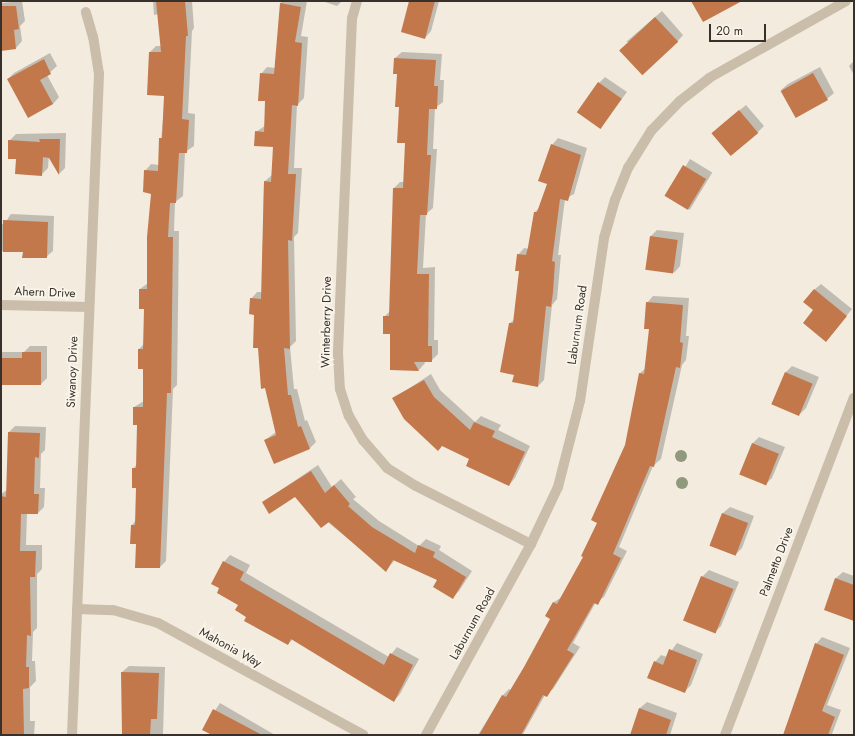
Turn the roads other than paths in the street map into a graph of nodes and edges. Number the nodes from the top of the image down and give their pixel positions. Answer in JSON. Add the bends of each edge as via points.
{"nodes":[{"id":1,"x":357,"y":1,"type":"edge"},
{"id":2,"x":846,"y":1,"type":"edge"},
{"id":3,"x":86,"y":12,"type":"dead end"},
{"id":4,"x":1,"y":304,"type":"edge"},
{"id":5,"x":89,"y":307,"type":"junction"},
{"id":6,"x":854,"y":398,"type":"edge"},
{"id":7,"x":531,"y":544,"type":"junction"},
{"id":8,"x":77,"y":609,"type":"junction"},
{"id":9,"x":72,"y":735,"type":"edge"},
{"id":10,"x":363,"y":735,"type":"edge"},
{"id":11,"x":426,"y":735,"type":"edge"},
{"id":12,"x":725,"y":735,"type":"edge"}],
"edges":[{"from":1,"to":7,"type":"street","name":"Winterberry Drive","via":[[352,18],[338,354],[340,389],[347,410],[363,440],[387,468],[416,486]]},
{"from":2,"to":7,"type":"street","name":"Laburnum Road","via":[[709,78],[680,101],[651,131],[628,168],[604,238],[580,401],[558,487]]},
{"from":3,"to":5,"type":"street","name":"Siwanoy Drive","via":[[99,74]]},
{"from":4,"to":5,"type":"street","name":"Ahern Drive"},
{"from":5,"to":8,"type":"street","name":"Siwanoy Drive"},
{"from":6,"to":12,"type":"street","name":"Palmetto Drive"},
{"from":7,"to":11,"type":"street","name":"Laburnum Road"},
{"from":8,"to":9,"type":"street","name":"Siwanoy Drive"},
{"from":8,"to":10,"type":"street","name":"Mahonia Way","via":[[113,610],[158,623]]}]}
